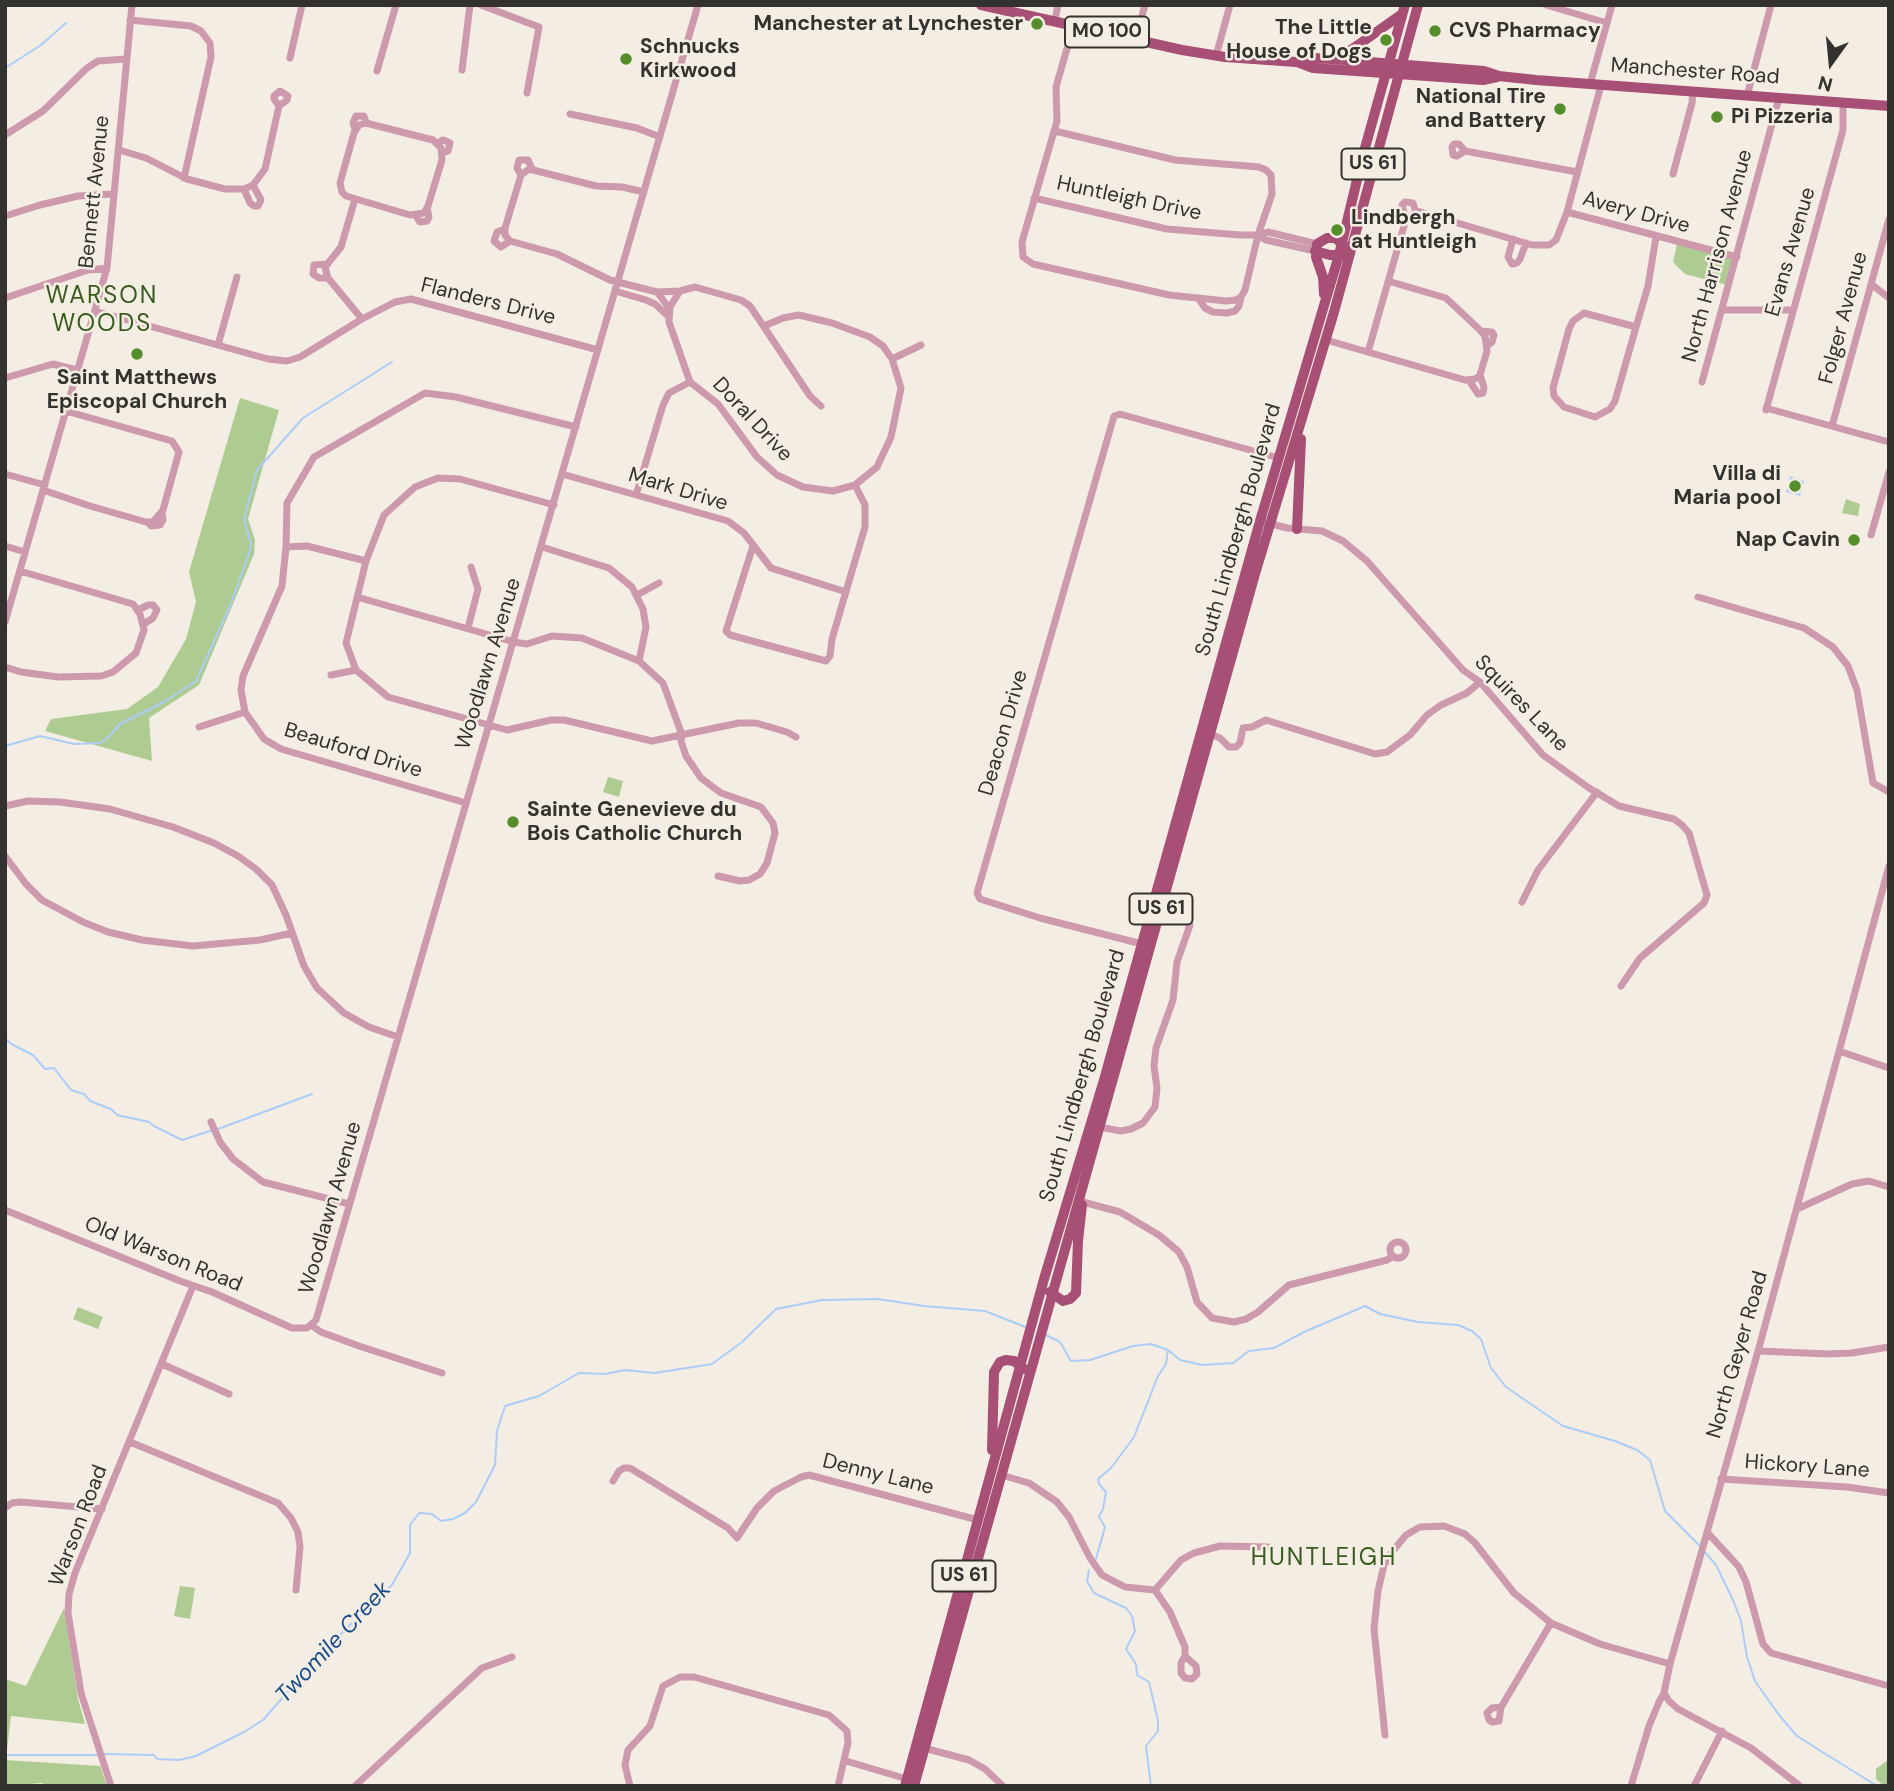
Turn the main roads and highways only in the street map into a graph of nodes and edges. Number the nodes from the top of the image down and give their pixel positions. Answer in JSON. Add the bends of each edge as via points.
{"nodes":[{"id":1,"x":981,"y":5,"type":"edge"},
{"id":2,"x":1418,"y":5,"type":"edge"},
{"id":3,"x":993,"y":7,"type":"edge"},
{"id":4,"x":1404,"y":10,"type":"edge"},
{"id":5,"x":1331,"y":59,"type":"junction"},
{"id":6,"x":1296,"y":62,"type":"junction"},
{"id":7,"x":1387,"y":68,"type":"junction"},
{"id":8,"x":1400,"y":69,"type":"junction"},
{"id":9,"x":1889,"y":106,"type":"edge"},
{"id":10,"x":1342,"y":242,"type":"junction"},
{"id":11,"x":1316,"y":248,"type":"junction"},
{"id":12,"x":1344,"y":255,"type":"junction"},
{"id":13,"x":1324,"y":309,"type":"junction"},
{"id":14,"x":1308,"y":379,"type":"junction"},
{"id":15,"x":1304,"y":414,"type":"junction"},
{"id":16,"x":1265,"y":522,"type":"junction"},
{"id":17,"x":1297,"y":529,"type":"road end"},
{"id":18,"x":1082,"y":1187,"type":"junction"},
{"id":19,"x":1044,"y":1279,"type":"junction"},
{"id":20,"x":1052,"y":1294,"type":"junction"},
{"id":21,"x":1040,"y":1317,"type":"junction"},
{"id":22,"x":1032,"y":1344,"type":"junction"},
{"id":23,"x":1020,"y":1365,"type":"junction"},
{"id":24,"x":1028,"y":1380,"type":"junction"},
{"id":25,"x":992,"y":1468,"type":"junction"},
{"id":26,"x":908,"y":1783,"type":"edge"}],
"edges":[{"from":1,"to":3,"type":"main road","name":"Manchester Road","number":"MO 100"},
{"from":2,"to":8,"type":"main road","number":"US 61"},
{"from":3,"to":6,"type":"main road","name":"Manchester Road","number":"MO 100","via":[[1216,56]]},
{"from":4,"to":5,"type":"main road","via":[[1348,52]]},
{"from":4,"to":7,"type":"main road","number":"US 61"},
{"from":5,"to":6,"type":"main road","name":"Manchester Road","number":"MO 100"},
{"from":5,"to":7,"type":"main road","name":"Manchester Road","number":"MO 100"},
{"from":6,"to":7,"type":"main road","name":"Manchester Road","number":"MO 100","via":[[1313,68]]},
{"from":7,"to":8,"type":"main road","name":"Manchester Road","number":"MO 100"},
{"from":7,"to":10,"type":"main road","number":"US 61"},
{"from":8,"to":9,"type":"main road","name":"Manchester Road","number":"MO 100","via":[[1484,71],[1499,76]]},
{"from":8,"to":12,"type":"main road","number":"US 61"},
{"from":10,"to":11,"type":"main road","via":[[1327,238]]},
{"from":10,"to":12,"type":"main road","number":"US 61"},
{"from":11,"to":12,"type":"main road"},
{"from":11,"to":13,"type":"main road","via":[[1324,277]]},
{"from":12,"to":13,"type":"main road","number":"US 61"},
{"from":12,"to":14,"type":"main road","number":"US 61","via":[[1326,340]]},
{"from":13,"to":14,"type":"main road","number":"US 61"},
{"from":14,"to":15,"type":"main road","name":"South Lindbergh Boulevard","number":"US 61"},
{"from":14,"to":16,"type":"main road","name":"South Lindbergh Boulevard","number":"US 61","via":[[1279,458]]},
{"from":15,"to":16,"type":"main road","name":"South Lindbergh Boulevard","number":"US 61"},
{"from":15,"to":17,"type":"main road"},
{"from":16,"to":18,"type":"main road","name":"South Lindbergh Boulevard","number":"US 61"},
{"from":16,"to":19,"type":"main road","name":"South Lindbergh Boulevard","number":"US 61"},
{"from":18,"to":20,"type":"main road","name":"South Lindbergh Boulevard","number":"US 61"},
{"from":18,"to":20,"type":"main road","via":[[1078,1289],[1066,1301]]},
{"from":19,"to":20,"type":"main road"},
{"from":19,"to":21,"type":"main road","name":"South Lindbergh Boulevard","number":"US 61"},
{"from":20,"to":21,"type":"main road","name":"South Lindbergh Boulevard","number":"US 61"},
{"from":21,"to":22,"type":"main road","name":"South Lindbergh Boulevard","number":"US 61"},
{"from":22,"to":23,"type":"main road","name":"South Lindbergh Boulevard","number":"US 61"},
{"from":22,"to":24,"type":"main road","name":"South Lindbergh Boulevard","number":"US 61"},
{"from":23,"to":24,"type":"main road"},
{"from":23,"to":25,"type":"main road","name":"South Lindbergh Boulevard","number":"US 61"},
{"from":23,"to":25,"type":"main road","via":[[1006,1360],[994,1372]]},
{"from":24,"to":26,"type":"main road","name":"South Lindbergh Boulevard","number":"US 61","via":[[924,1748]]},
{"from":25,"to":26,"type":"main road","name":"South Lindbergh Boulevard","number":"US 61"}]}
